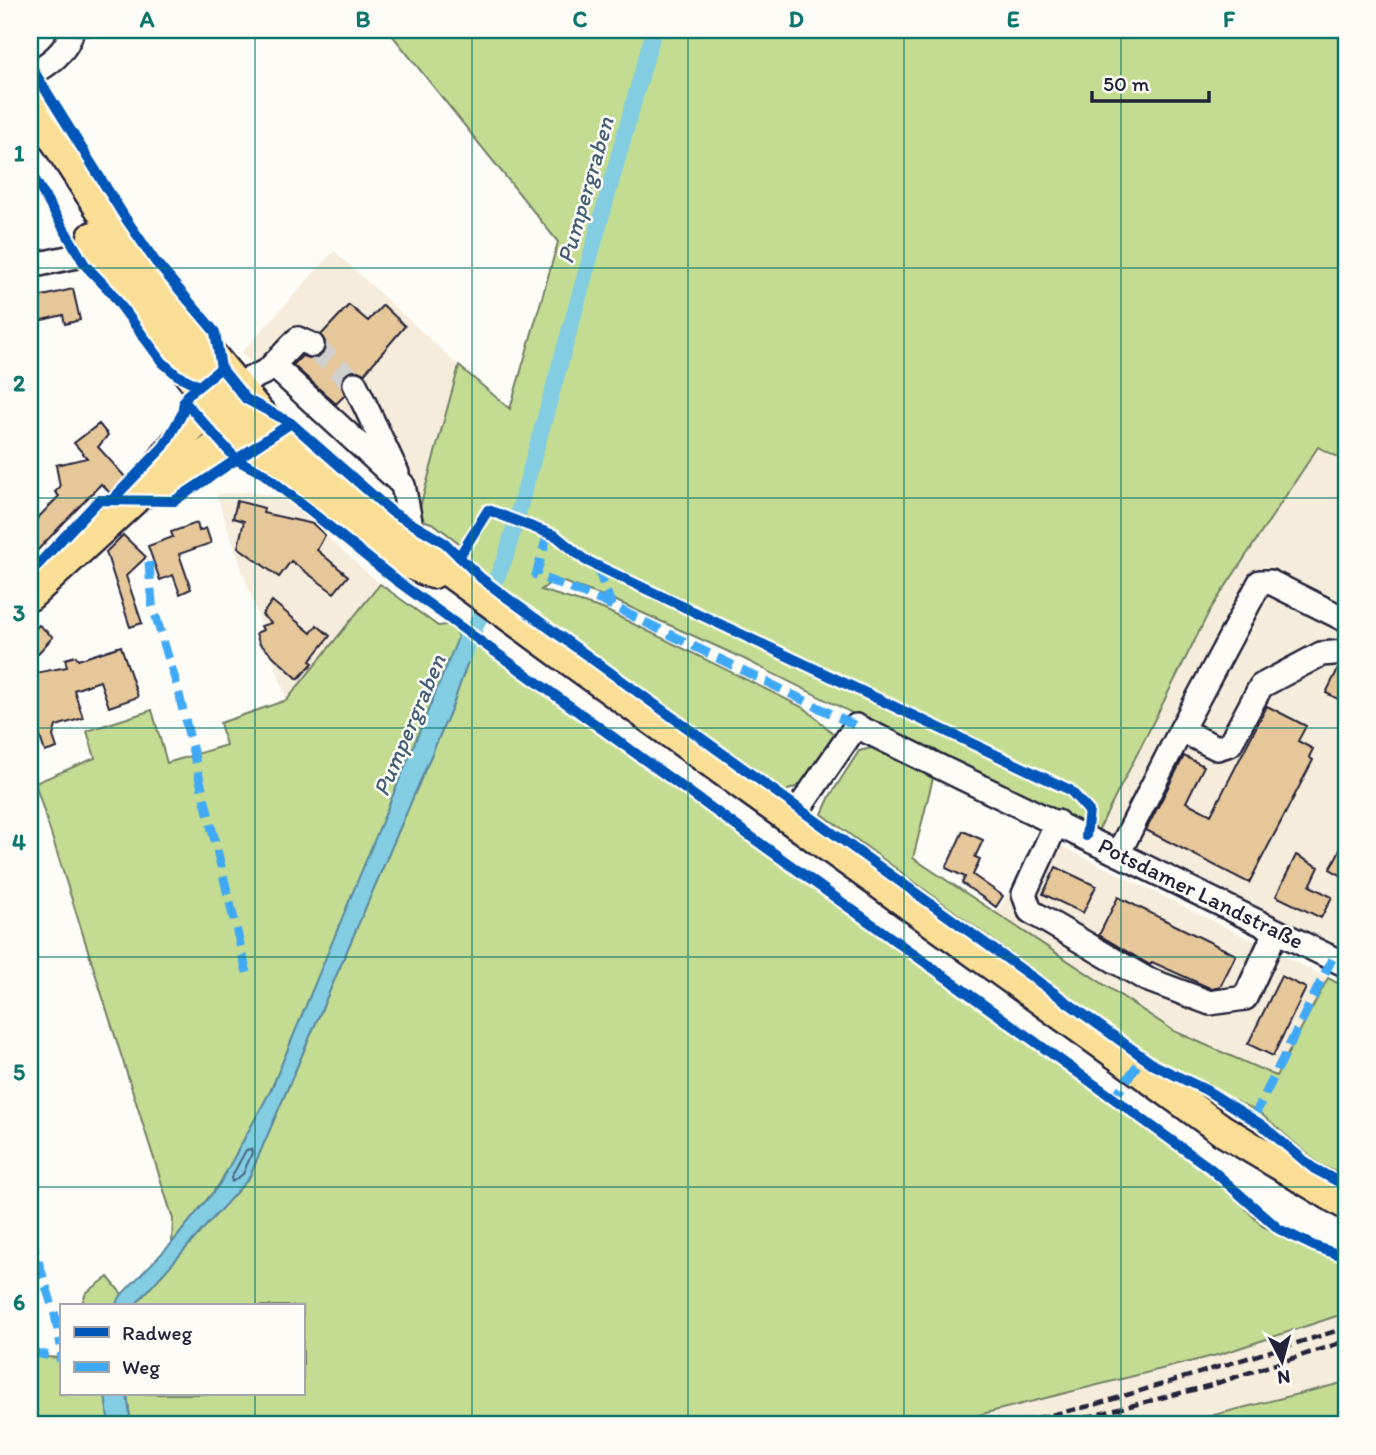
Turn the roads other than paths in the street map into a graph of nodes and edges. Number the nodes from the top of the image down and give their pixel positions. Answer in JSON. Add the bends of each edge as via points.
{"nodes":[{"id":1,"x":72,"y":30,"type":"edge"},
{"id":2,"x":30,"y":75,"type":"edge"},
{"id":3,"x":30,"y":101,"type":"edge"},
{"id":4,"x":30,"y":137,"type":"edge"},
{"id":5,"x":77,"y":256,"type":"dead end"},
{"id":6,"x":30,"y":266,"type":"edge"},
{"id":7,"x":312,"y":345,"type":"dead end"},
{"id":8,"x":273,"y":365,"type":"junction"},
{"id":9,"x":355,"y":384,"type":"tunnel mouth"},
{"id":10,"x":232,"y":396,"type":"junction"},
{"id":11,"x":237,"y":428,"type":"junction"},
{"id":12,"x":403,"y":485,"type":"junction"},
{"id":13,"x":133,"y":500,"type":"junction"},
{"id":14,"x":415,"y":547,"type":"junction"},
{"id":15,"x":475,"y":590,"type":"junction"},
{"id":16,"x":30,"y":595,"type":"edge"},
{"id":17,"x":1346,"y":620,"type":"edge"},
{"id":18,"x":1346,"y":652,"type":"edge"},
{"id":19,"x":1181,"y":730,"type":"junction"},
{"id":20,"x":792,"y":820,"type":"junction"},
{"id":21,"x":1057,"y":822,"type":"junction"},
{"id":22,"x":1119,"y":852,"type":"junction"},
{"id":23,"x":1276,"y":931,"type":"junction"},
{"id":24,"x":1346,"y":965,"type":"edge"},
{"id":25,"x":1346,"y":1204,"type":"edge"}],
"edges":[{"from":1,"to":2,"type":"street","via":[[67,46]]},
{"from":3,"to":10,"type":"main road","via":[[129,254]]},
{"from":4,"to":10,"type":"main road","via":[[152,326]]},
{"from":5,"to":6,"type":"street"},
{"from":7,"to":8,"type":"street","via":[[298,339]]},
{"from":8,"to":10,"type":"street"},
{"from":8,"to":12,"type":"street"},
{"from":9,"to":12,"type":"street"},
{"from":10,"to":11,"type":"main road"},
{"from":10,"to":13,"type":"main road","via":[[182,436]]},
{"from":10,"to":14,"type":"main road"},
{"from":11,"to":13,"type":"main road","via":[[167,481]]},
{"from":11,"to":15,"type":"main road","via":[[383,553]]},
{"from":12,"to":14,"type":"street"},
{"from":13,"to":16,"type":"main road"},
{"from":14,"to":15,"type":"main road"},
{"from":15,"to":20,"type":"main road"},
{"from":17,"to":19,"type":"street","via":[[1270,582],[1260,582]]},
{"from":18,"to":19,"type":"street","via":[[1321,654],[1261,686],[1230,744],[1217,748]]},
{"from":19,"to":22,"type":"street"},
{"from":20,"to":21,"type":"street","name":"Potsdamer Landstraße","via":[[856,726]]},
{"from":20,"to":25,"type":"main road","via":[[1222,1130]]},
{"from":21,"to":22,"type":"street","name":"Potsdamer Landstraße"},
{"from":21,"to":23,"type":"street","via":[[1027,884],[1024,894],[1030,911],[1146,979],[1210,1003],[1245,999]]},
{"from":22,"to":23,"type":"street","name":"Potsdamer Landstraße"},
{"from":23,"to":24,"type":"street","name":"Potsdamer Landstraße"}]}
